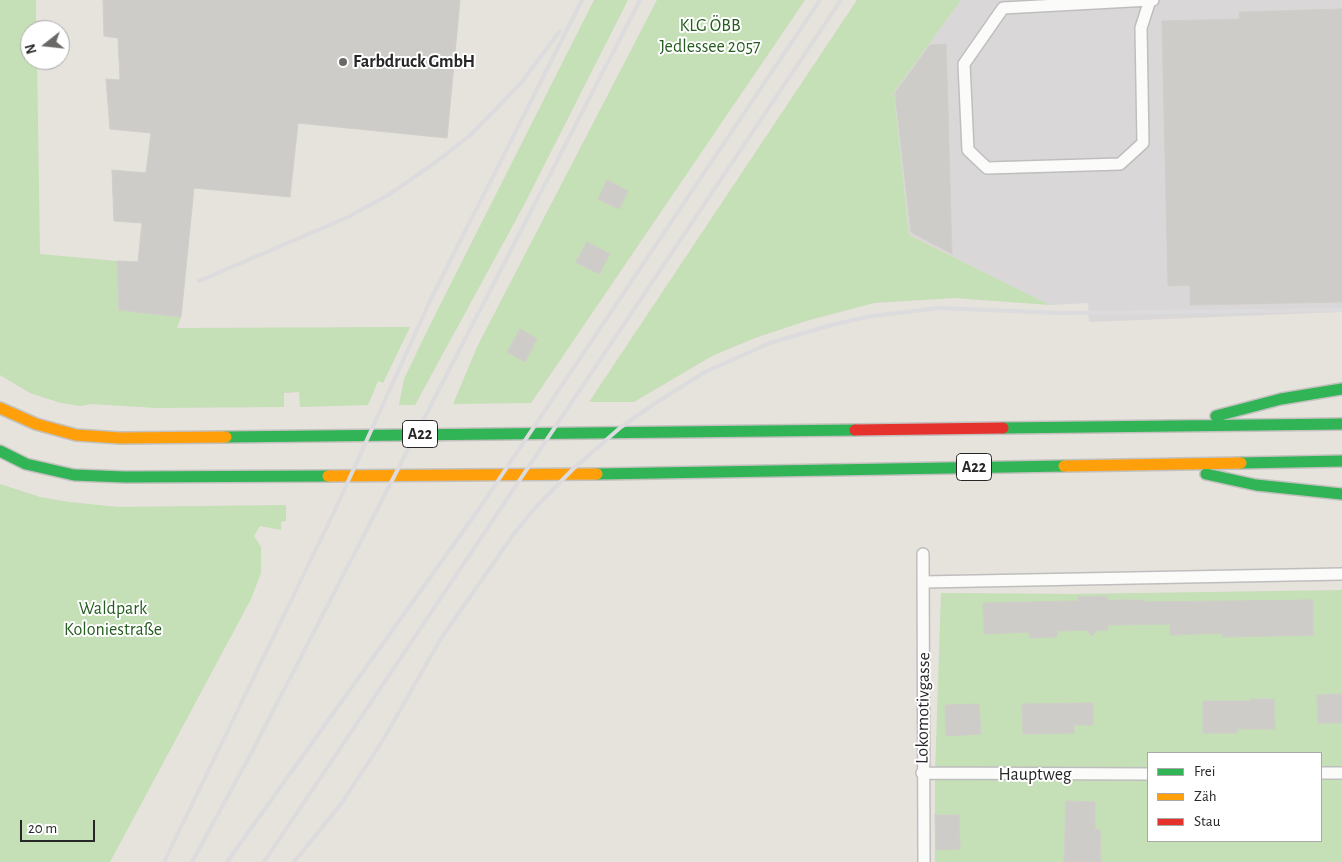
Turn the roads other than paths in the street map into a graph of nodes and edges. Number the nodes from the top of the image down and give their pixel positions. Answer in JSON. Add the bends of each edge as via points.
{"nodes":[{"id":1,"x":1151,"y":0,"type":"edge"},
{"id":2,"x":1342,"y":389,"type":"edge"},
{"id":3,"x":0,"y":408,"type":"edge"},
{"id":4,"x":1342,"y":424,"type":"edge"},
{"id":5,"x":1173,"y":427,"type":"junction"},
{"id":6,"x":0,"y":451,"type":"edge"},
{"id":7,"x":1342,"y":461,"type":"edge"},
{"id":8,"x":1158,"y":464,"type":"junction"},
{"id":9,"x":1342,"y":494,"type":"edge"},
{"id":10,"x":923,"y":554,"type":"dead end"},
{"id":11,"x":1342,"y":574,"type":"edge"},
{"id":12,"x":924,"y":582,"type":"junction"},
{"id":13,"x":1322,"y":773,"type":"edge"},
{"id":14,"x":1342,"y":773,"type":"edge"},
{"id":15,"x":922,"y":774,"type":"junction"},
{"id":16,"x":1147,"y":774,"type":"edge"},
{"id":17,"x":924,"y":862,"type":"edge"}],
"edges":[{"from":1,"to":1,"type":"lane","via":[[1142,28],[1143,143],[1120,164],[988,168],[968,150],[964,64],[1004,8]]},
{"from":2,"to":5,"type":"highway","via":[[1281,399]]},
{"from":3,"to":5,"type":"highway","number":"A22","via":[[36,424],[76,435],[120,438]]},
{"from":4,"to":5,"type":"highway","number":"A22"},
{"from":6,"to":8,"type":"highway","number":"A22","via":[[26,464],[74,475],[125,477],[625,474]]},
{"from":7,"to":8,"type":"highway","number":"A22"},
{"from":8,"to":9,"type":"highway","via":[[1256,485]]},
{"from":10,"to":12,"type":"lane","name":"Lokomotivgasse"},
{"from":11,"to":12,"type":"lane"},
{"from":12,"to":15,"type":"lane","name":"Lokomotivgasse"},
{"from":13,"to":14,"type":"lane"},
{"from":15,"to":16,"type":"lane","name":"Hauptweg"},
{"from":15,"to":17,"type":"lane","name":"Lokomotivgasse"}]}
